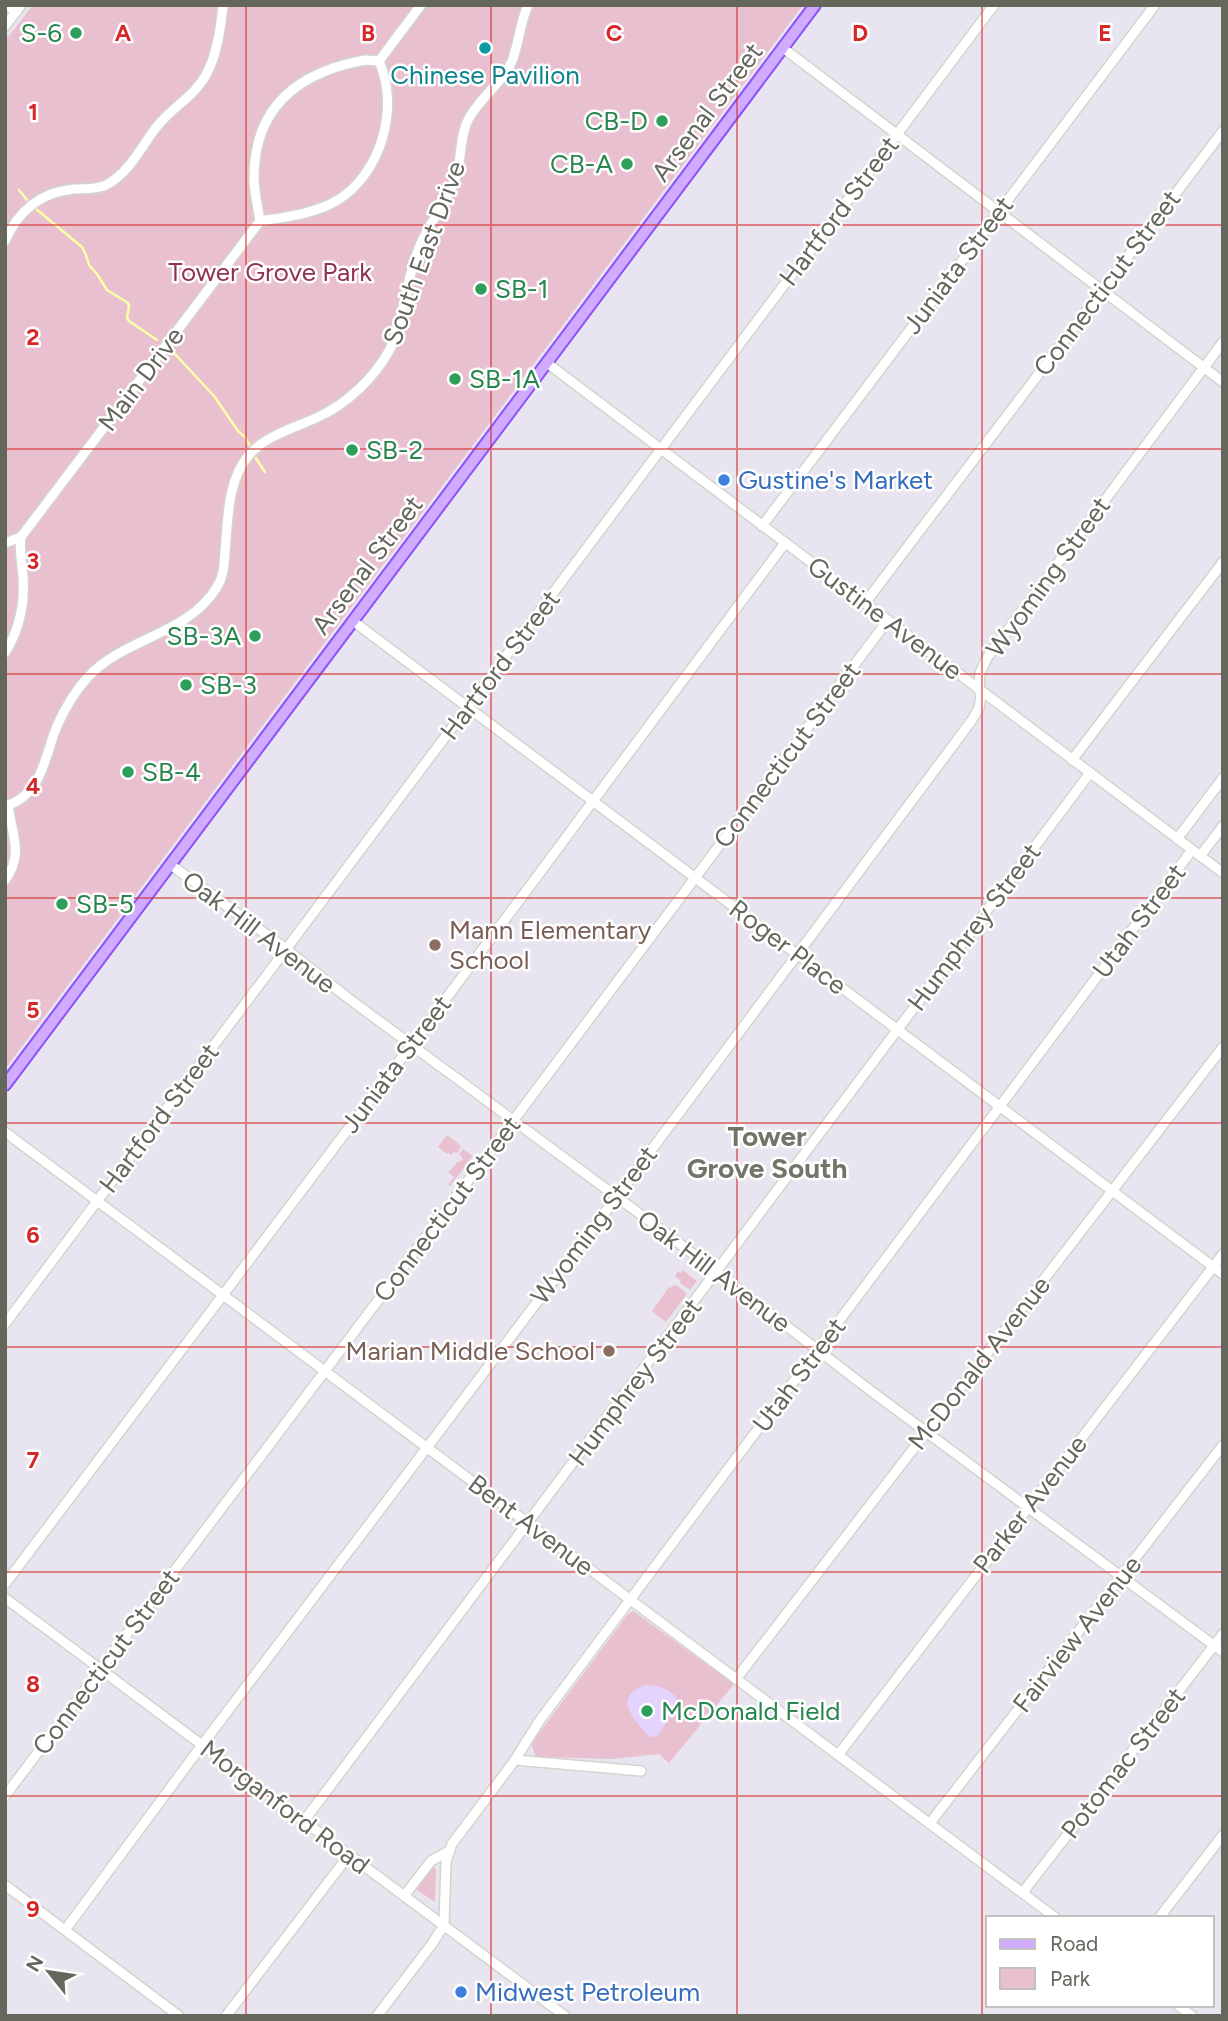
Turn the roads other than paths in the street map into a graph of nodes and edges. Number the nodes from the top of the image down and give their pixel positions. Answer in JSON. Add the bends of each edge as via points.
{"nodes":[{"id":1,"x":7,"y":5,"type":"edge"},
{"id":2,"x":223,"y":5,"type":"edge"},
{"id":3,"x":421,"y":5,"type":"edge"},
{"id":4,"x":528,"y":5,"type":"edge"},
{"id":5,"x":815,"y":5,"type":"edge"},
{"id":6,"x":994,"y":5,"type":"edge"},
{"id":7,"x":1155,"y":5,"type":"edge"},
{"id":8,"x":18,"y":8,"type":"edge"},
{"id":9,"x":5,"y":26,"type":"edge"},
{"id":10,"x":783,"y":48,"type":"junction"},
{"id":11,"x":379,"y":61,"type":"junction"},
{"id":12,"x":1223,"y":131,"type":"edge"},
{"id":13,"x":896,"y":135,"type":"junction"},
{"id":14,"x":999,"y":212,"type":"junction"},
{"id":15,"x":260,"y":221,"type":"junction"},
{"id":16,"x":5,"y":241,"type":"edge"},
{"id":17,"x":1102,"y":290,"type":"junction"},
{"id":18,"x":1223,"y":342,"type":"edge"},
{"id":19,"x":547,"y":363,"type":"junction"},
{"id":20,"x":1203,"y":367,"type":"junction"},
{"id":21,"x":1223,"y":382,"type":"edge"},
{"id":22,"x":661,"y":449,"type":"junction"},
{"id":23,"x":762,"y":526,"type":"junction"},
{"id":24,"x":21,"y":537,"type":"junction"},
{"id":25,"x":5,"y":543,"type":"edge"},
{"id":26,"x":785,"y":543,"type":"junction"},
{"id":27,"x":1223,"y":562,"type":"edge"},
{"id":28,"x":865,"y":603,"type":"junction"},
{"id":29,"x":888,"y":620,"type":"junction"},
{"id":30,"x":354,"y":621,"type":"junction"},
{"id":31,"x":5,"y":653,"type":"edge"},
{"id":32,"x":979,"y":690,"type":"junction"},
{"id":33,"x":468,"y":707,"type":"junction"},
{"id":34,"x":1072,"y":760,"type":"junction"},
{"id":35,"x":1090,"y":773,"type":"junction"},
{"id":36,"x":1223,"y":778,"type":"edge"},
{"id":37,"x":593,"y":801,"type":"junction"},
{"id":38,"x":7,"y":806,"type":"edge"},
{"id":39,"x":1223,"y":826,"type":"edge"},
{"id":40,"x":1177,"y":839,"type":"junction"},
{"id":41,"x":1196,"y":853,"type":"junction"},
{"id":42,"x":171,"y":865,"type":"junction"},
{"id":43,"x":1223,"y":873,"type":"edge"},
{"id":44,"x":695,"y":877,"type":"junction"},
{"id":45,"x":5,"y":880,"type":"edge"},
{"id":46,"x":286,"y":949,"type":"junction"},
{"id":47,"x":797,"y":954,"type":"junction"},
{"id":48,"x":897,"y":1029,"type":"junction"},
{"id":49,"x":412,"y":1044,"type":"junction"},
{"id":50,"x":1223,"y":1047,"type":"edge"},
{"id":51,"x":5,"y":1085,"type":"edge"},
{"id":52,"x":1000,"y":1107,"type":"junction"},
{"id":53,"x":513,"y":1121,"type":"junction"},
{"id":54,"x":5,"y":1132,"type":"edge"},
{"id":55,"x":1112,"y":1191,"type":"junction"},
{"id":56,"x":616,"y":1197,"type":"junction"},
{"id":57,"x":97,"y":1200,"type":"junction"},
{"id":58,"x":1223,"y":1254,"type":"edge"},
{"id":59,"x":1213,"y":1266,"type":"junction"},
{"id":60,"x":717,"y":1273,"type":"junction"},
{"id":61,"x":1223,"y":1274,"type":"edge"},
{"id":62,"x":222,"y":1295,"type":"junction"},
{"id":63,"x":5,"y":1324,"type":"edge"},
{"id":64,"x":818,"y":1351,"type":"junction"},
{"id":65,"x":324,"y":1371,"type":"junction"},
{"id":66,"x":925,"y":1431,"type":"junction"},
{"id":67,"x":1223,"y":1445,"type":"edge"},
{"id":68,"x":427,"y":1448,"type":"junction"},
{"id":69,"x":1028,"y":1507,"type":"junction"},
{"id":70,"x":529,"y":1523,"type":"junction"},
{"id":71,"x":1122,"y":1577,"type":"junction"},
{"id":72,"x":5,"y":1584,"type":"edge"},
{"id":73,"x":5,"y":1598,"type":"edge"},
{"id":74,"x":631,"y":1601,"type":"junction"},
{"id":75,"x":1223,"y":1634,"type":"edge"},
{"id":76,"x":1213,"y":1645,"type":"junction"},
{"id":77,"x":1223,"y":1652,"type":"edge"},
{"id":78,"x":101,"y":1670,"type":"junction"},
{"id":79,"x":736,"y":1679,"type":"junction"},
{"id":80,"x":202,"y":1745,"type":"junction"},
{"id":81,"x":838,"y":1755,"type":"junction"},
{"id":82,"x":515,"y":1760,"type":"junction"},
{"id":83,"x":642,"y":1771,"type":"dead end"},
{"id":84,"x":5,"y":1796,"type":"edge"},
{"id":85,"x":304,"y":1821,"type":"junction"},
{"id":86,"x":930,"y":1824,"type":"junction"},
{"id":87,"x":1223,"y":1835,"type":"edge"},
{"id":88,"x":449,"y":1851,"type":"junction"},
{"id":89,"x":349,"y":1854,"type":"junction"},
{"id":90,"x":5,"y":1885,"type":"edge"},
{"id":91,"x":1023,"y":1892,"type":"junction"},
{"id":92,"x":404,"y":1896,"type":"junction"},
{"id":93,"x":1053,"y":1916,"type":"edge"},
{"id":94,"x":1161,"y":1916,"type":"edge"},
{"id":95,"x":444,"y":1925,"type":"junction"},
{"id":96,"x":65,"y":1930,"type":"junction"},
{"id":97,"x":179,"y":2016,"type":"edge"},
{"id":98,"x":226,"y":2016,"type":"edge"},
{"id":99,"x":377,"y":2016,"type":"edge"},
{"id":100,"x":565,"y":2016,"type":"edge"}],
"edges":[{"from":1,"to":8,"type":"street"},
{"from":2,"to":16,"type":"street","via":[[206,74],[195,91],[158,125],[124,171],[105,186],[58,192],[34,202]]},
{"from":3,"to":11,"type":"street"},
{"from":4,"to":38,"type":"street","name":"South East Drive","via":[[511,63],[466,124],[456,178],[421,242],[398,332],[384,359],[336,408],[276,435],[247,457],[235,481],[223,575],[213,593],[183,622],[121,652],[92,672],[65,710],[34,786]]},
{"from":5,"to":10,"type":"main road","name":"Arsenal Street"},
{"from":6,"to":13,"type":"street","name":"Hartford Street"},
{"from":7,"to":14,"type":"street","name":"Juniata Street"},
{"from":8,"to":9,"type":"street"},
{"from":10,"to":13,"type":"street"},
{"from":10,"to":19,"type":"main road","name":"Arsenal Street"},
{"from":11,"to":15,"type":"street","via":[[323,71],[296,87],[274,108],[255,157]]},
{"from":11,"to":15,"type":"street","via":[[387,101],[386,127],[367,171],[355,187],[319,209]]},
{"from":12,"to":17,"type":"street","name":"Connecticut Street"},
{"from":13,"to":14,"type":"street"},
{"from":13,"to":22,"type":"street","name":"Hartford Street"},
{"from":14,"to":17,"type":"street"},
{"from":14,"to":23,"type":"street","name":"Juniata Street"},
{"from":15,"to":24,"type":"street","name":"Main Drive"},
{"from":17,"to":20,"type":"street"},
{"from":17,"to":28,"type":"street","name":"Connecticut Street"},
{"from":18,"to":20,"type":"street","name":"Wyoming Street"},
{"from":19,"to":22,"type":"street","name":"Gustine Avenue"},
{"from":19,"to":30,"type":"main road","name":"Arsenal Street"},
{"from":20,"to":21,"type":"street"},
{"from":20,"to":32,"type":"street","name":"Wyoming Street","via":[[987,657]]},
{"from":22,"to":23,"type":"street","name":"Gustine Avenue"},
{"from":22,"to":33,"type":"street","name":"Hartford Street"},
{"from":23,"to":26,"type":"street","name":"Gustine Avenue"},
{"from":24,"to":25,"type":"street"},
{"from":24,"to":31,"type":"street","via":[[23,602],[17,630]]},
{"from":26,"to":28,"type":"street","name":"Gustine Avenue"},
{"from":26,"to":37,"type":"street","name":"Juniata Street"},
{"from":27,"to":34,"type":"street"},
{"from":28,"to":29,"type":"street","name":"Gustine Avenue"},
{"from":29,"to":32,"type":"street","name":"Gustine Avenue"},
{"from":29,"to":44,"type":"street","name":"Connecticut Street"},
{"from":30,"to":33,"type":"street","name":"Roger Place"},
{"from":30,"to":42,"type":"main road","name":"Arsenal Street"},
{"from":32,"to":34,"type":"street","name":"Gustine Avenue"},
{"from":32,"to":47,"type":"street","name":"Wyoming Street","via":[[979,708],[972,720]]},
{"from":33,"to":37,"type":"street","name":"Roger Place"},
{"from":33,"to":46,"type":"street","name":"Hartford Street"},
{"from":34,"to":35,"type":"street","name":"Gustine Avenue"},
{"from":35,"to":40,"type":"street","name":"Gustine Avenue"},
{"from":35,"to":48,"type":"street","name":"Humphrey Street"},
{"from":36,"to":40,"type":"street"},
{"from":37,"to":44,"type":"street","name":"Roger Place"},
{"from":37,"to":49,"type":"street","name":"Juniata Street"},
{"from":38,"to":45,"type":"street","name":"South East Drive","via":[[16,853]]},
{"from":39,"to":41,"type":"street","name":"Utah Street"},
{"from":40,"to":41,"type":"street","name":"Gustine Avenue"},
{"from":41,"to":43,"type":"street","name":"Gustine Avenue"},
{"from":41,"to":52,"type":"street","name":"Utah Street"},
{"from":42,"to":46,"type":"street","name":"Oak Hill Avenue"},
{"from":42,"to":51,"type":"main road","name":"Arsenal Street"},
{"from":44,"to":47,"type":"street","name":"Roger Place"},
{"from":44,"to":53,"type":"street","name":"Connecticut Street"},
{"from":46,"to":49,"type":"street","name":"Oak Hill Avenue"},
{"from":46,"to":57,"type":"street","name":"Hartford Street"},
{"from":47,"to":48,"type":"street","name":"Roger Place"},
{"from":47,"to":56,"type":"street","name":"Wyoming Street"},
{"from":48,"to":52,"type":"street","name":"Roger Place"},
{"from":48,"to":60,"type":"street","name":"Humphrey Street"},
{"from":49,"to":53,"type":"street","name":"Oak Hill Avenue"},
{"from":49,"to":62,"type":"street","name":"Juniata Street"},
{"from":50,"to":55,"type":"street","name":"McDonald Avenue"},
{"from":52,"to":55,"type":"street","name":"Roger Place"},
{"from":52,"to":64,"type":"street","name":"Utah Street"},
{"from":53,"to":56,"type":"street","name":"Oak Hill Avenue"},
{"from":53,"to":65,"type":"street","name":"Connecticut Street"},
{"from":54,"to":57,"type":"street","name":"Bent Avenue"},
{"from":55,"to":59,"type":"street","name":"Roger Place"},
{"from":55,"to":66,"type":"street","name":"McDonald Avenue"},
{"from":56,"to":60,"type":"street","name":"Oak Hill Avenue"},
{"from":56,"to":68,"type":"street","name":"Wyoming Street"},
{"from":57,"to":62,"type":"street","name":"Bent Avenue"},
{"from":57,"to":63,"type":"street","name":"Hartford Street"},
{"from":58,"to":59,"type":"street","name":"Parker Avenue"},
{"from":59,"to":61,"type":"street","name":"Roger Place"},
{"from":59,"to":69,"type":"street","name":"Parker Avenue"},
{"from":60,"to":64,"type":"street","name":"Oak Hill Avenue"},
{"from":60,"to":70,"type":"street","name":"Humphrey Street"},
{"from":62,"to":65,"type":"street","name":"Bent Avenue"},
{"from":62,"to":72,"type":"street","name":"Juniata Street"},
{"from":64,"to":66,"type":"street","name":"Oak Hill Avenue"},
{"from":64,"to":74,"type":"street","name":"Utah Street"},
{"from":65,"to":68,"type":"street","name":"Bent Avenue"},
{"from":65,"to":78,"type":"street","name":"Connecticut Street"},
{"from":66,"to":69,"type":"street","name":"Oak Hill Avenue"},
{"from":66,"to":79,"type":"street","name":"McDonald Avenue"},
{"from":67,"to":71,"type":"street","name":"Fairview Avenue"},
{"from":68,"to":70,"type":"street","name":"Bent Avenue"},
{"from":68,"to":80,"type":"street","name":"Wyoming Street"},
{"from":69,"to":71,"type":"street","name":"Oak Hill Avenue"},
{"from":69,"to":81,"type":"street","name":"Parker Avenue"},
{"from":70,"to":74,"type":"street","name":"Bent Avenue"},
{"from":70,"to":85,"type":"street","name":"Humphrey Street"},
{"from":71,"to":76,"type":"street","name":"Oak Hill Avenue"},
{"from":71,"to":86,"type":"street","name":"Fairview Avenue"},
{"from":73,"to":78,"type":"street","name":"Morganford Road"},
{"from":74,"to":79,"type":"street","name":"Bent Avenue"},
{"from":74,"to":82,"type":"street","name":"Utah Street"},
{"from":75,"to":76,"type":"street","name":"Potomac Street"},
{"from":76,"to":77,"type":"street","name":"Oak Hill Avenue"},
{"from":76,"to":91,"type":"street","name":"Potomac Street"},
{"from":78,"to":80,"type":"street","name":"Morganford Road"},
{"from":78,"to":84,"type":"street","name":"Connecticut Street"},
{"from":79,"to":81,"type":"street","name":"Bent Avenue"},
{"from":80,"to":85,"type":"street","name":"Morganford Road"},
{"from":80,"to":96,"type":"street","name":"Wyoming Street"},
{"from":81,"to":86,"type":"street","name":"Bent Avenue"},
{"from":82,"to":83,"type":"street"},
{"from":82,"to":88,"type":"street","name":"Utah Street"},
{"from":85,"to":89,"type":"street","name":"Morganford Road"},
{"from":86,"to":91,"type":"street","name":"Bent Avenue"},
{"from":87,"to":94,"type":"street"},
{"from":88,"to":92,"type":"street","name":"Utah Street","via":[[431,1861]]},
{"from":88,"to":95,"type":"street"},
{"from":89,"to":92,"type":"street","name":"Morganford Road"},
{"from":89,"to":98,"type":"street"},
{"from":90,"to":96,"type":"street"},
{"from":91,"to":93,"type":"street","name":"Bent Avenue"},
{"from":92,"to":95,"type":"street","name":"Morganford Road"},
{"from":95,"to":99,"type":"street"},
{"from":95,"to":100,"type":"street","name":"Morganford Road"},
{"from":96,"to":97,"type":"street"}]}
